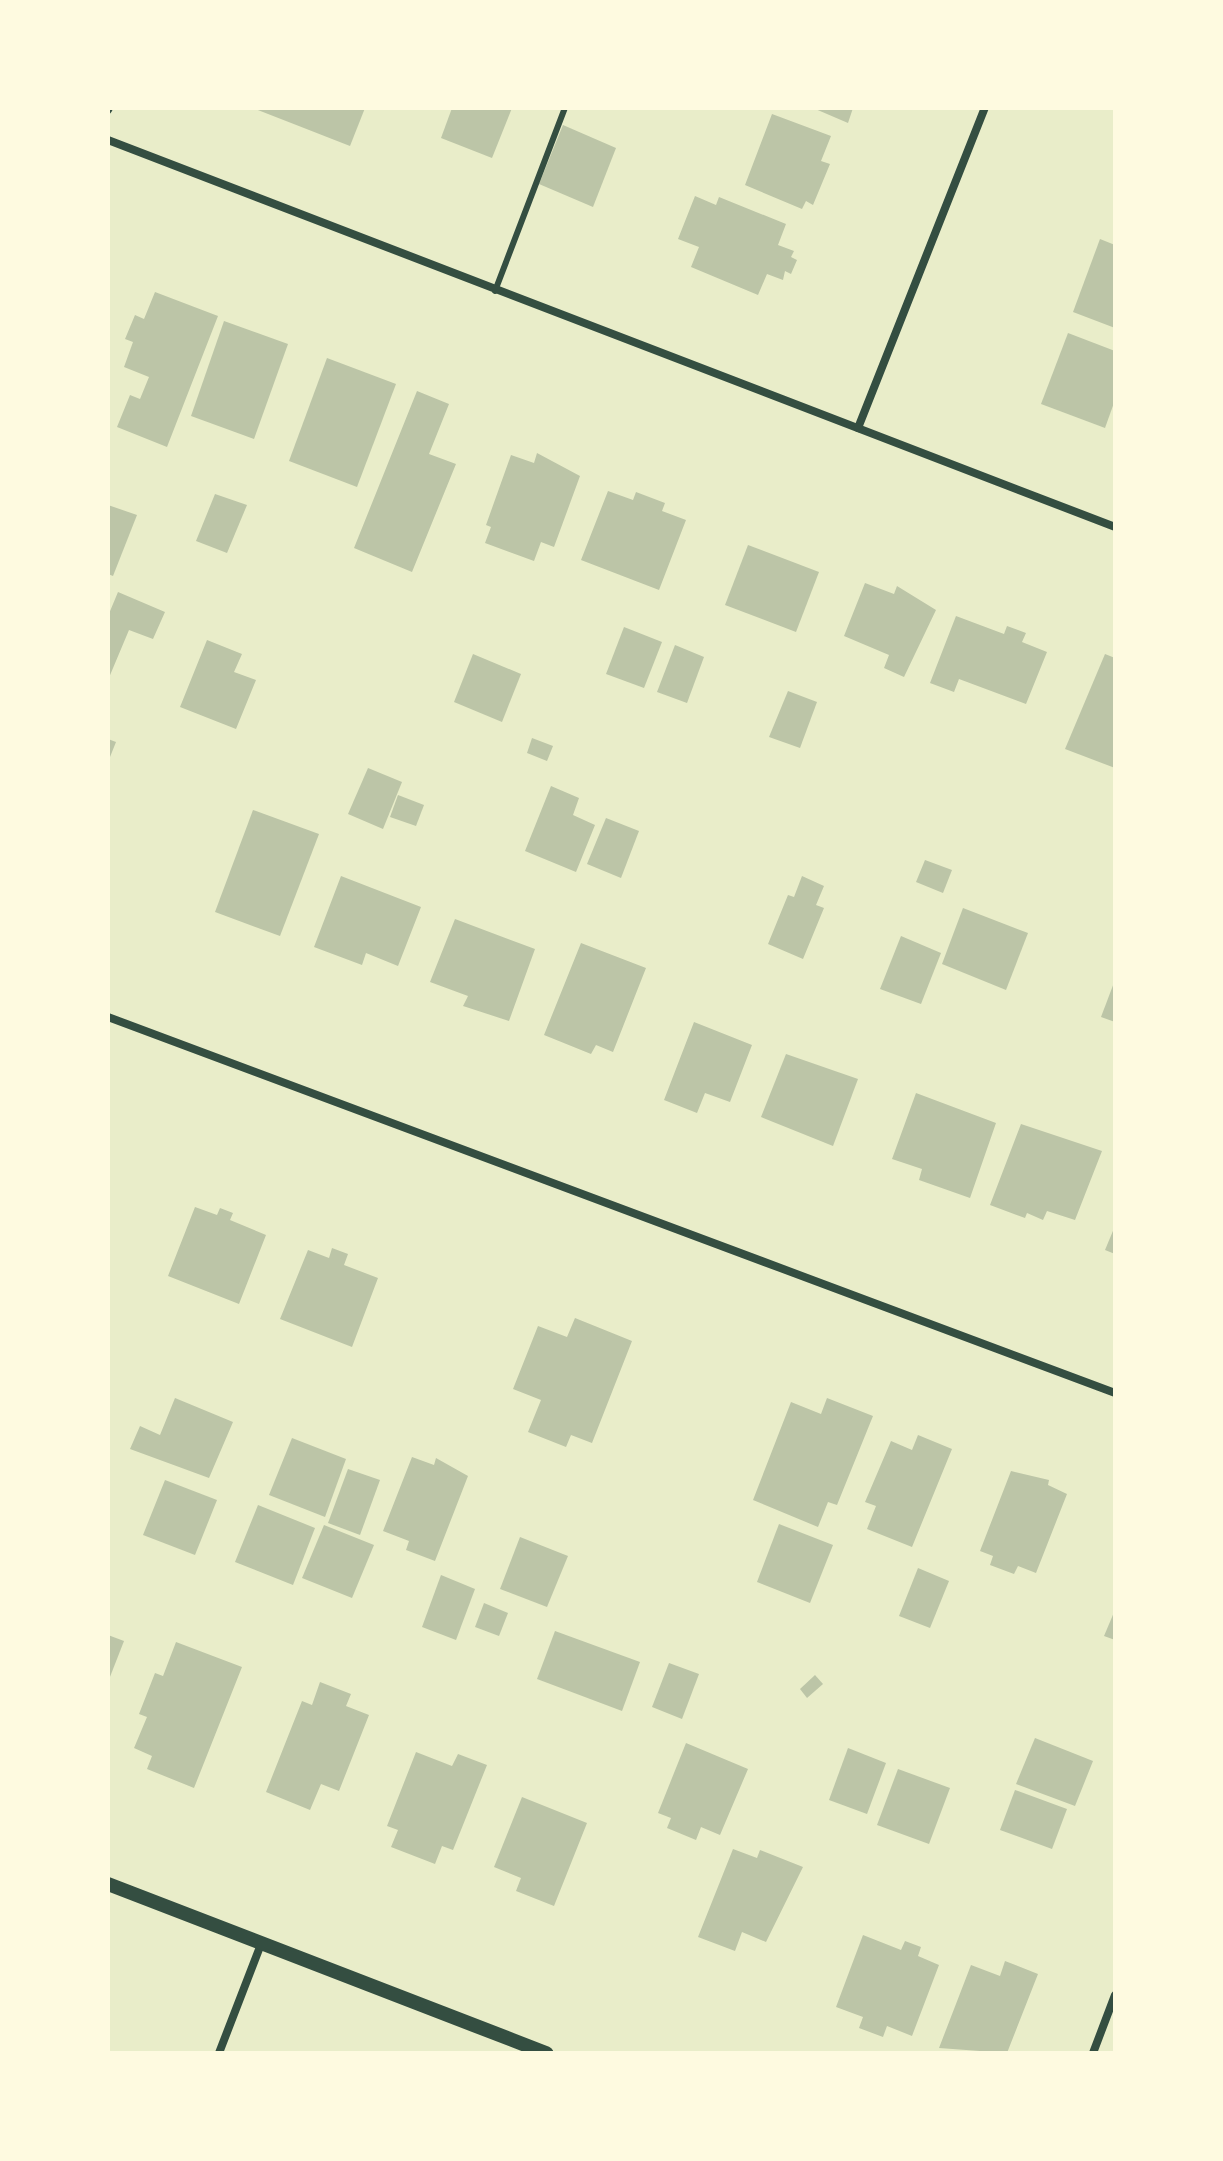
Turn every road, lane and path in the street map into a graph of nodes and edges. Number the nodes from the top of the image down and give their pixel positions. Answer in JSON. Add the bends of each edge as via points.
{"nodes":[{"id":1,"x":565,"y":108,"type":"edge"},
{"id":2,"x":985,"y":108,"type":"edge"},
{"id":3,"x":108,"y":140,"type":"edge"},
{"id":4,"x":495,"y":291,"type":"junction"},
{"id":5,"x":858,"y":428,"type":"junction"},
{"id":6,"x":1115,"y":527,"type":"edge"},
{"id":7,"x":108,"y":1017,"type":"edge"},
{"id":8,"x":1115,"y":1393,"type":"edge"},
{"id":9,"x":108,"y":1884,"type":"edge"},
{"id":10,"x":261,"y":1944,"type":"junction"},
{"id":11,"x":1115,"y":1995,"type":"edge"},
{"id":12,"x":219,"y":2053,"type":"edge"},
{"id":13,"x":547,"y":2053,"type":"edge"},
{"id":14,"x":1093,"y":2053,"type":"edge"}],
"edges":[{"from":1,"to":4,"type":"lane"},
{"from":2,"to":5,"type":"street"},
{"from":3,"to":4,"type":"street"},
{"from":4,"to":5,"type":"street"},
{"from":5,"to":6,"type":"street"},
{"from":7,"to":8,"type":"street"},
{"from":9,"to":10,"type":"street"},
{"from":10,"to":12,"type":"street"},
{"from":10,"to":13,"type":"street"},
{"from":11,"to":14,"type":"street"}]}
